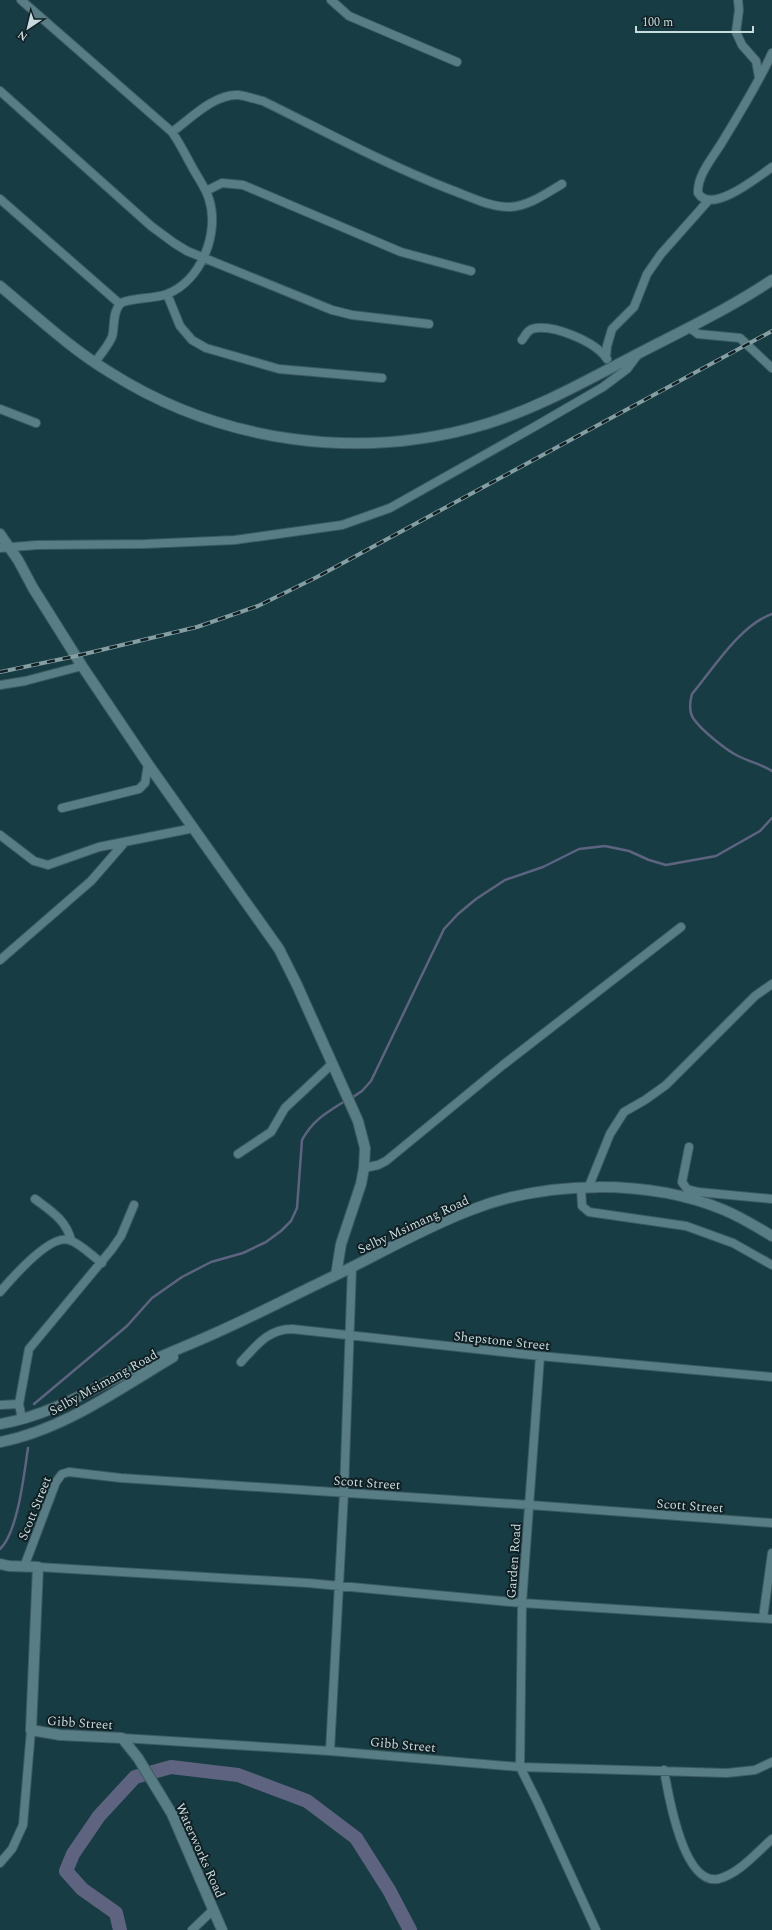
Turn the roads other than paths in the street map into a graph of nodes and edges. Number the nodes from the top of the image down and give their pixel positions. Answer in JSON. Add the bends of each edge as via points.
{"nodes":[{"id":1,"x":21,"y":0,"type":"edge"},
{"id":2,"x":331,"y":0,"type":"edge"},
{"id":3,"x":738,"y":0,"type":"edge"},
{"id":4,"x":772,"y":53,"type":"edge"},
{"id":5,"x":457,"y":62,"type":"dead end"},
{"id":6,"x":759,"y":78,"type":"junction"},
{"id":7,"x":0,"y":91,"type":"edge"},
{"id":8,"x":172,"y":132,"type":"junction"},
{"id":9,"x":772,"y":167,"type":"edge"},
{"id":10,"x":562,"y":184,"type":"dead end"},
{"id":11,"x":206,"y":191,"type":"junction"},
{"id":12,"x":0,"y":199,"type":"edge"},
{"id":13,"x":708,"y":201,"type":"junction"},
{"id":14,"x":204,"y":257,"type":"junction"},
{"id":15,"x":471,"y":271,"type":"dead end"},
{"id":16,"x":772,"y":280,"type":"edge"},
{"id":17,"x":0,"y":286,"type":"edge"},
{"id":18,"x":167,"y":294,"type":"junction"},
{"id":19,"x":120,"y":304,"type":"junction"},
{"id":20,"x":429,"y":324,"type":"dead end"},
{"id":21,"x":690,"y":328,"type":"junction"},
{"id":22,"x":522,"y":340,"type":"dead end"},
{"id":23,"x":640,"y":352,"type":"junction"},
{"id":24,"x":606,"y":357,"type":"junction"},
{"id":25,"x":95,"y":362,"type":"junction"},
{"id":26,"x":612,"y":367,"type":"junction"},
{"id":27,"x":772,"y":368,"type":"edge"},
{"id":28,"x":382,"y":378,"type":"dead end"},
{"id":29,"x":0,"y":409,"type":"edge"},
{"id":30,"x":36,"y":423,"type":"dead end"},
{"id":31,"x":0,"y":534,"type":"edge"},
{"id":32,"x":5,"y":548,"type":"edge"},
{"id":33,"x":82,"y":666,"type":"junction"},
{"id":34,"x":0,"y":685,"type":"edge"},
{"id":35,"x":148,"y":764,"type":"junction"},
{"id":36,"x":62,"y":808,"type":"dead end"},
{"id":37,"x":194,"y":828,"type":"junction"},
{"id":38,"x":0,"y":835,"type":"edge"},
{"id":39,"x":125,"y":842,"type":"junction"},
{"id":40,"x":681,"y":927,"type":"dead end"},
{"id":41,"x":0,"y":960,"type":"edge"},
{"id":42,"x":772,"y":984,"type":"edge"},
{"id":43,"x":332,"y":1064,"type":"junction"},
{"id":44,"x":689,"y":1147,"type":"dead end"},
{"id":45,"x":238,"y":1154,"type":"dead end"},
{"id":46,"x":364,"y":1168,"type":"junction"},
{"id":47,"x":585,"y":1187,"type":"junction"},
{"id":48,"x":727,"y":1194,"type":"junction"},
{"id":49,"x":35,"y":1199,"type":"dead end"},
{"id":50,"x":772,"y":1199,"type":"edge"},
{"id":51,"x":134,"y":1205,"type":"dead end"},
{"id":52,"x":723,"y":1210,"type":"junction"},
{"id":53,"x":772,"y":1236,"type":"edge"},
{"id":54,"x":71,"y":1240,"type":"junction"},
{"id":55,"x":102,"y":1263,"type":"junction"},
{"id":56,"x":772,"y":1265,"type":"edge"},
{"id":57,"x":352,"y":1267,"type":"junction"},
{"id":58,"x":336,"y":1275,"type":"junction"},
{"id":59,"x":0,"y":1292,"type":"edge"},
{"id":60,"x":213,"y":1334,"type":"junction"},
{"id":61,"x":351,"y":1335,"type":"junction"},
{"id":62,"x":540,"y":1356,"type":"junction"},
{"id":63,"x":241,"y":1362,"type":"dead end"},
{"id":64,"x":772,"y":1377,"type":"edge"},
{"id":65,"x":19,"y":1404,"type":"junction"},
{"id":66,"x":0,"y":1405,"type":"edge"},
{"id":67,"x":22,"y":1419,"type":"junction"},
{"id":68,"x":0,"y":1424,"type":"edge"},
{"id":69,"x":0,"y":1442,"type":"edge"},
{"id":70,"x":344,"y":1492,"type":"junction"},
{"id":71,"x":530,"y":1505,"type":"junction"},
{"id":72,"x":772,"y":1523,"type":"edge"},
{"id":73,"x":772,"y":1553,"type":"edge"},
{"id":74,"x":0,"y":1564,"type":"edge"},
{"id":75,"x":24,"y":1567,"type":"junction"},
{"id":76,"x":38,"y":1567,"type":"junction"},
{"id":77,"x":338,"y":1586,"type":"junction"},
{"id":78,"x":522,"y":1603,"type":"junction"},
{"id":79,"x":763,"y":1618,"type":"junction"},
{"id":80,"x":772,"y":1619,"type":"edge"},
{"id":81,"x":31,"y":1730,"type":"junction"},
{"id":82,"x":122,"y":1738,"type":"junction"},
{"id":83,"x":330,"y":1752,"type":"junction"},
{"id":84,"x":772,"y":1762,"type":"edge"},
{"id":85,"x":520,"y":1767,"type":"junction"},
{"id":86,"x":664,"y":1770,"type":"junction"},
{"id":87,"x":772,"y":1839,"type":"edge"},
{"id":88,"x":0,"y":1862,"type":"edge"},
{"id":89,"x":213,"y":1910,"type":"junction"},
{"id":90,"x":192,"y":1930,"type":"edge"},
{"id":91,"x":222,"y":1930,"type":"edge"},
{"id":92,"x":596,"y":1930,"type":"edge"}],
"edges":[{"from":1,"to":8,"type":"street"},
{"from":2,"to":5,"type":"street","via":[[349,16]]},
{"from":3,"to":6,"type":"street","via":[[736,32],[742,45],[756,61]]},
{"from":4,"to":6,"type":"street"},
{"from":6,"to":13,"type":"street","via":[[700,180],[698,193],[703,200]]},
{"from":7,"to":14,"type":"street","via":[[158,231],[174,244]]},
{"from":8,"to":10,"type":"street","via":[[210,104],[238,95],[263,101],[422,179],[497,205],[511,207],[523,204]]},
{"from":8,"to":11,"type":"street"},
{"from":9,"to":13,"type":"street","via":[[736,192]]},
{"from":11,"to":14,"type":"street","via":[[211,222]]},
{"from":11,"to":15,"type":"street","via":[[222,184],[243,185],[401,252]]},
{"from":12,"to":19,"type":"street"},
{"from":13,"to":24,"type":"street","via":[[661,254],[648,274],[634,307],[612,329]]},
{"from":14,"to":18,"type":"street","via":[[179,287]]},
{"from":14,"to":20,"type":"street","via":[[332,310],[352,315]]},
{"from":16,"to":21,"type":"street"},
{"from":17,"to":25,"type":"street"},
{"from":18,"to":19,"type":"street","via":[[127,300]]},
{"from":18,"to":28,"type":"street","via":[[180,326],[192,340],[206,348],[279,369]]},
{"from":19,"to":25,"type":"street","via":[[115,312],[109,342]]},
{"from":21,"to":23,"type":"street"},
{"from":21,"to":27,"type":"street","via":[[698,334],[740,338]]},
{"from":22,"to":24,"type":"street","via":[[533,329],[554,330],[571,334]]},
{"from":23,"to":26,"type":"street"},
{"from":23,"to":32,"type":"street","via":[[627,369],[603,387],[390,508],[342,525],[235,540]]},
{"from":24,"to":26,"type":"street"},
{"from":25,"to":26,"type":"street","via":[[148,394],[182,410],[217,422],[272,437],[303,442],[349,444],[408,440],[486,424],[536,405]]},
{"from":29,"to":30,"type":"street"},
{"from":31,"to":32,"type":"street"},
{"from":32,"to":33,"type":"street"},
{"from":33,"to":34,"type":"street"},
{"from":33,"to":35,"type":"street"},
{"from":35,"to":36,"type":"street","via":[[145,783],[139,789]]},
{"from":35,"to":37,"type":"street"},
{"from":37,"to":39,"type":"street"},
{"from":37,"to":43,"type":"street","via":[[279,949]]},
{"from":38,"to":39,"type":"street","via":[[42,865],[99,847]]},
{"from":39,"to":41,"type":"street","via":[[91,881]]},
{"from":40,"to":46,"type":"street","via":[[503,1065],[386,1161]]},
{"from":42,"to":47,"type":"street","via":[[755,996],[666,1085],[624,1112],[610,1134]]},
{"from":43,"to":45,"type":"street","via":[[286,1108],[271,1132]]},
{"from":43,"to":46,"type":"street","via":[[358,1121],[364,1148]]},
{"from":44,"to":48,"type":"street","via":[[682,1182],[684,1186],[698,1192]]},
{"from":46,"to":58,"type":"street","via":[[341,1244]]},
{"from":47,"to":52,"type":"street","name":"Selby Msimang Road","via":[[677,1196]]},
{"from":47,"to":56,"type":"street","via":[[582,1206],[589,1212],[686,1226],[733,1243]]},
{"from":47,"to":57,"type":"street","name":"Selby Msimang Road","via":[[518,1195],[485,1204],[439,1223]]},
{"from":48,"to":50,"type":"street"},
{"from":48,"to":52,"type":"street"},
{"from":49,"to":54,"type":"street","via":[[61,1218],[69,1230]]},
{"from":51,"to":55,"type":"street","via":[[121,1236]]},
{"from":52,"to":53,"type":"street","name":"Selby Msimang Road"},
{"from":54,"to":55,"type":"street"},
{"from":54,"to":59,"type":"street","via":[[56,1242],[34,1256]]},
{"from":55,"to":65,"type":"street","via":[[29,1349]]},
{"from":57,"to":58,"type":"street","name":"Selby Msimang Road"},
{"from":57,"to":61,"type":"street"},
{"from":58,"to":60,"type":"street","name":"Selby Msimang Road"},
{"from":60,"to":67,"type":"street","name":"Selby Msimang Road"},
{"from":60,"to":69,"type":"street","name":"Selby Msimang Road","via":[[68,1418],[45,1429]]},
{"from":61,"to":62,"type":"street","name":"Shepstone Street"},
{"from":61,"to":63,"type":"street","name":"Shepstone Street","via":[[283,1329],[265,1338]]},
{"from":61,"to":70,"type":"street"},
{"from":62,"to":64,"type":"street","name":"Shepstone Street"},
{"from":62,"to":71,"type":"street","name":"Garden Road"},
{"from":65,"to":66,"type":"street"},
{"from":65,"to":67,"type":"street"},
{"from":67,"to":68,"type":"street","name":"Selby Msimang Road"},
{"from":70,"to":71,"type":"street","name":"Scott Street"},
{"from":70,"to":75,"type":"street","name":"Scott Street","via":[[64,1473],[56,1482]]},
{"from":70,"to":77,"type":"street"},
{"from":71,"to":72,"type":"street","name":"Scott Street"},
{"from":71,"to":78,"type":"street","name":"Garden Road"},
{"from":73,"to":79,"type":"street"},
{"from":74,"to":75,"type":"street"},
{"from":75,"to":76,"type":"street"},
{"from":76,"to":77,"type":"street"},
{"from":76,"to":81,"type":"street"},
{"from":77,"to":78,"type":"street"},
{"from":77,"to":83,"type":"street"},
{"from":78,"to":79,"type":"street"},
{"from":78,"to":85,"type":"street","name":"Garden Road"},
{"from":79,"to":80,"type":"street"},
{"from":81,"to":82,"type":"street","name":"Gibb Street","via":[[60,1735]]},
{"from":81,"to":88,"type":"street","via":[[23,1825],[12,1849]]},
{"from":82,"to":83,"type":"street","name":"Gibb Street"},
{"from":82,"to":89,"type":"street","name":"Waterworks Road","via":[[138,1758],[172,1814]]},
{"from":83,"to":85,"type":"street","name":"Gibb Street"},
{"from":84,"to":86,"type":"street","name":"Gibb Street","via":[[755,1770],[738,1773]]},
{"from":85,"to":86,"type":"street","name":"Gibb Street"},
{"from":85,"to":92,"type":"street"},
{"from":86,"to":87,"type":"street","via":[[673,1816],[686,1852],[691,1863],[710,1878],[717,1879],[728,1875]]},
{"from":89,"to":90,"type":"street"},
{"from":89,"to":91,"type":"street","name":"Waterworks Road"}]}
